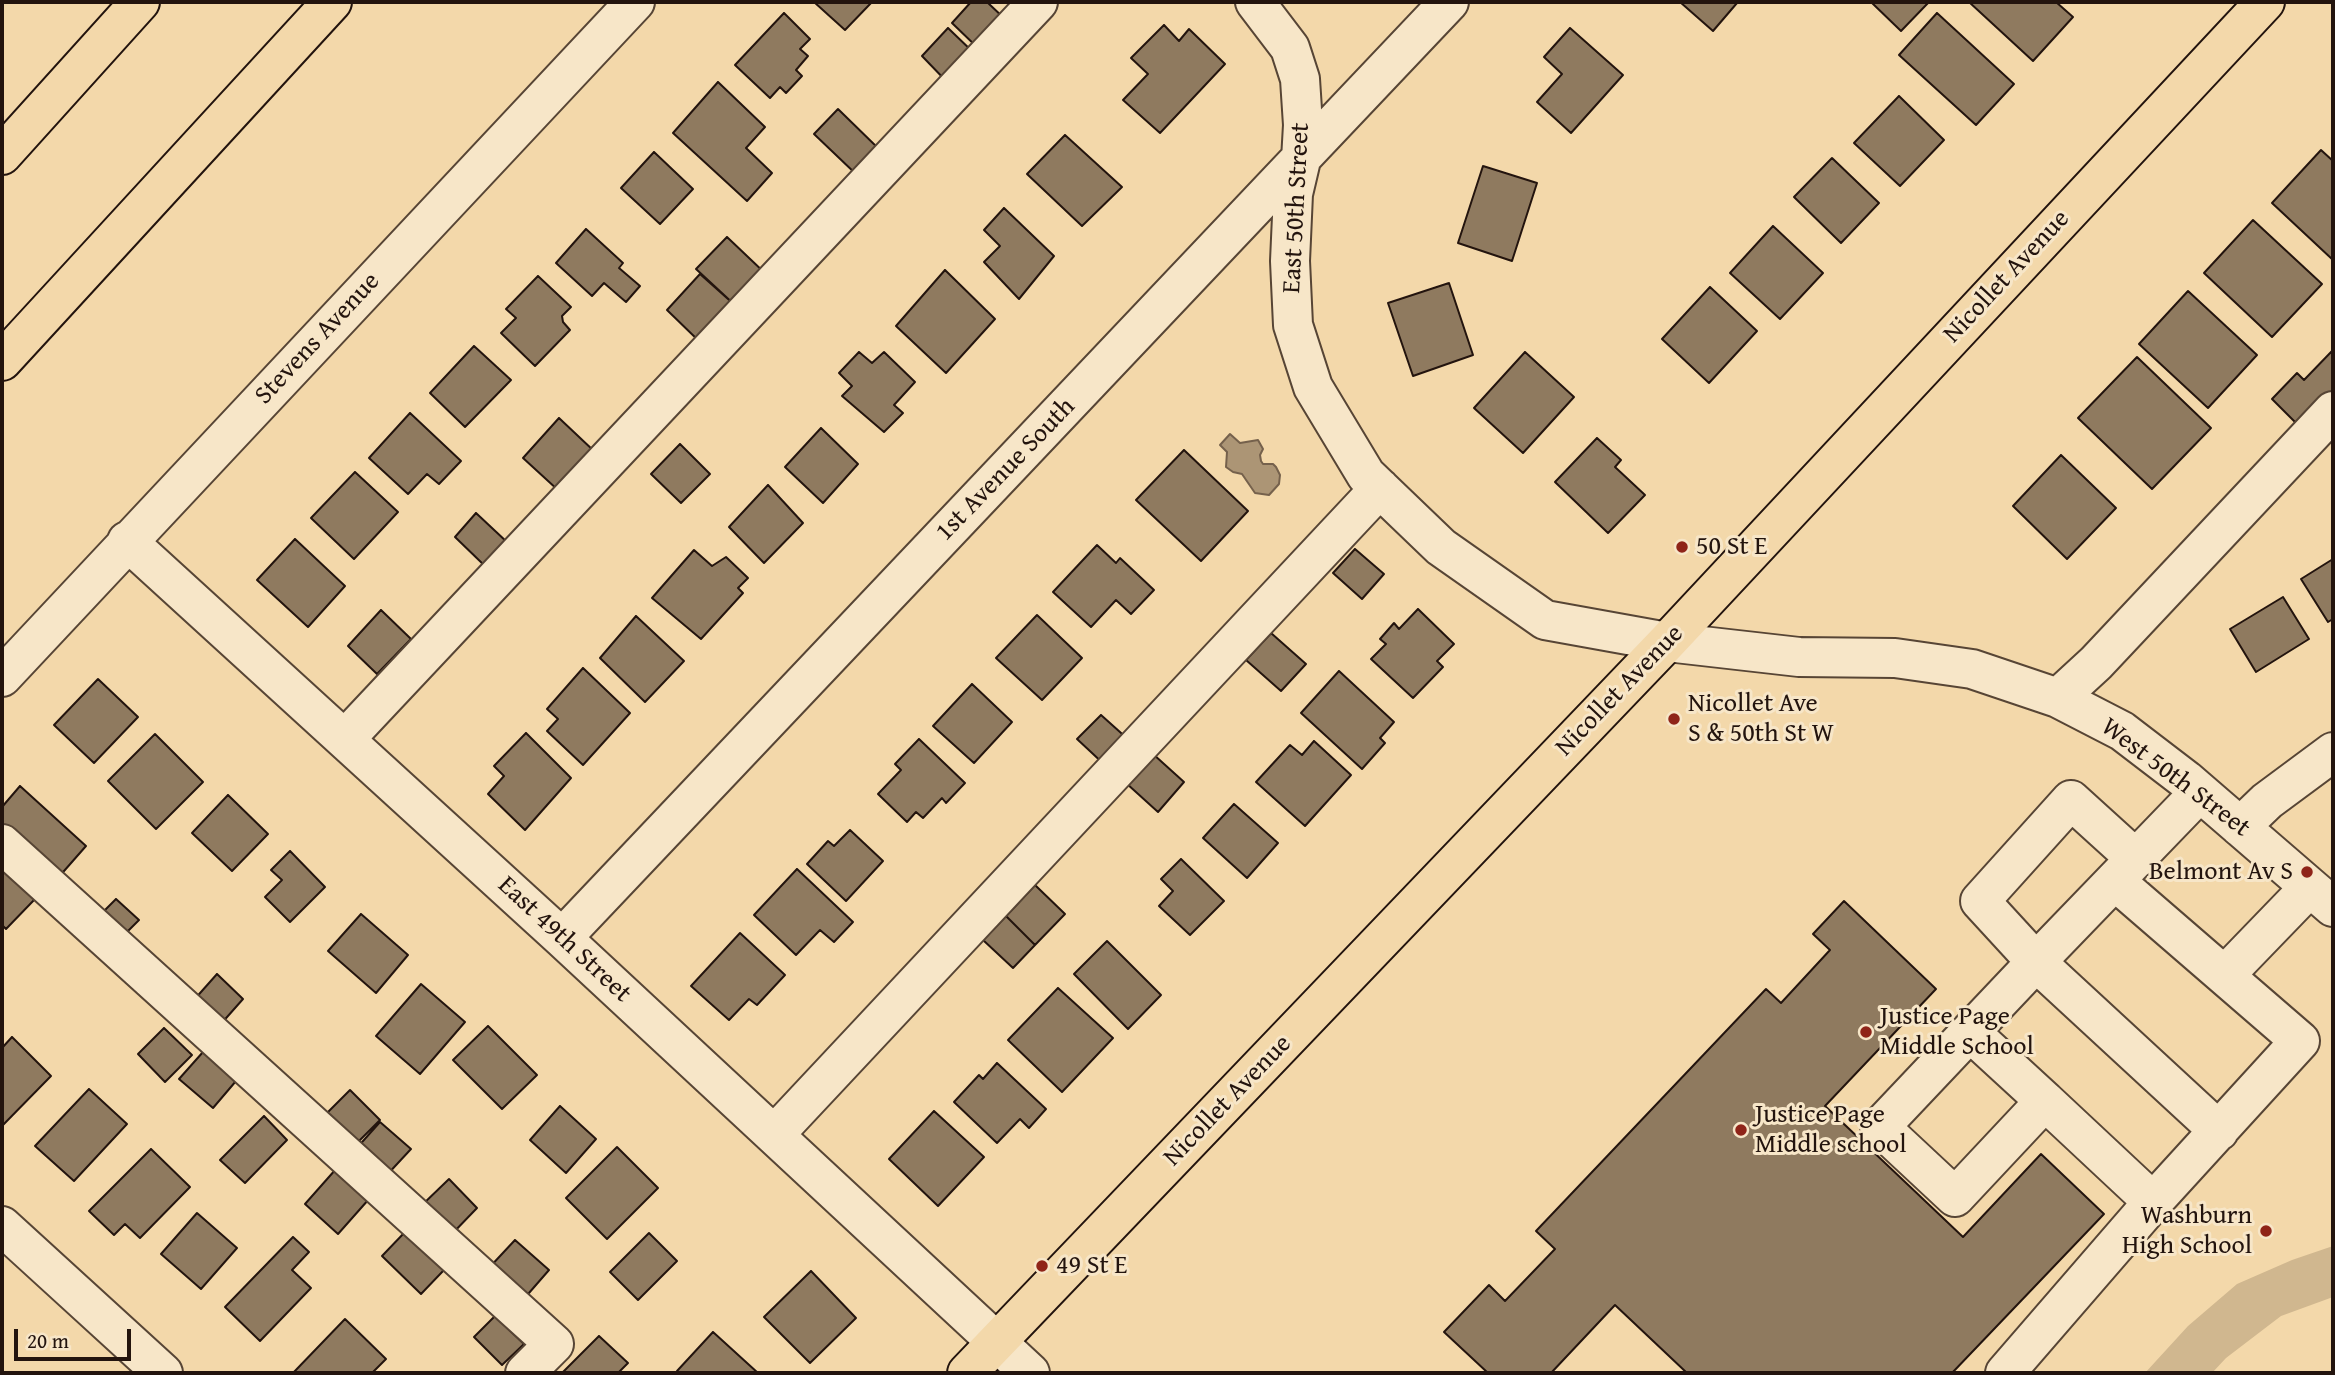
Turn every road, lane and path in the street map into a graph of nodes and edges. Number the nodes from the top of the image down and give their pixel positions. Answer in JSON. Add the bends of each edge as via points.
{"nodes":[{"id":1,"x":140,"y":2,"type":"edge"},
{"id":2,"x":332,"y":2,"type":"edge"},
{"id":3,"x":635,"y":2,"type":"edge"},
{"id":4,"x":1038,"y":2,"type":"edge"},
{"id":5,"x":1255,"y":2,"type":"edge"},
{"id":6,"x":1449,"y":2,"type":"edge"},
{"id":7,"x":2265,"y":2,"type":"edge"},
{"id":8,"x":2,"y":155,"type":"edge"},
{"id":9,"x":1301,"y":160,"type":"junction"},
{"id":10,"x":2,"y":361,"type":"edge"},
{"id":11,"x":2333,"y":411,"type":"edge"},
{"id":12,"x":1381,"y":488,"type":"junction"},
{"id":13,"x":127,"y":541,"type":"junction"},
{"id":14,"x":1667,"y":642,"type":"junction"},
{"id":15,"x":2,"y":677,"type":"edge"},
{"id":16,"x":2058,"y":698,"type":"junction"},
{"id":17,"x":345,"y":739,"type":"junction"},
{"id":18,"x":2333,"y":751,"type":"edge"},
{"id":19,"x":2200,"y":792,"type":"junction"},
{"id":20,"x":2240,"y":827,"type":"junction"},
{"id":21,"x":2,"y":844,"type":"edge"},
{"id":22,"x":2126,"y":870,"type":"junction"},
{"id":23,"x":2322,"y":897,"type":"edge"},
{"id":24,"x":562,"y":938,"type":"junction"},
{"id":25,"x":2036,"y":962,"type":"junction"},
{"id":26,"x":2225,"y":975,"type":"junction"},
{"id":27,"x":1970,"y":1033,"type":"junction"},
{"id":28,"x":2045,"y":1101,"type":"junction"},
{"id":29,"x":2219,"y":1130,"type":"junction"},
{"id":30,"x":774,"y":1135,"type":"junction"},
{"id":31,"x":2153,"y":1202,"type":"junction"},
{"id":32,"x":2,"y":1226,"type":"edge"},
{"id":33,"x":996,"y":1342,"type":"junction"},
{"id":34,"x":163,"y":1373,"type":"edge"},
{"id":35,"x":525,"y":1373,"type":"edge"},
{"id":36,"x":967,"y":1373,"type":"edge"},
{"id":37,"x":1030,"y":1373,"type":"edge"},
{"id":38,"x":2006,"y":1373,"type":"edge"}],
"edges":[{"from":1,"to":8,"type":"main road"},
{"from":2,"to":10,"type":"main road"},
{"from":3,"to":13,"type":"street","name":"Stevens Avenue"},
{"from":4,"to":17,"type":"street"},
{"from":5,"to":9,"type":"street","name":"East 50th Street","via":[[1290,48],[1300,79]]},
{"from":6,"to":9,"type":"street","name":"1st Avenue South"},
{"from":7,"to":14,"type":"main road","name":"Nicollet Avenue"},
{"from":9,"to":12,"type":"street","name":"East 50th Street","via":[[1293,194],[1293,325],[1313,387],[1366,475]]},
{"from":9,"to":24,"type":"street","name":"1st Avenue South"},
{"from":11,"to":16,"type":"street","via":[[2106,653]]},
{"from":12,"to":14,"type":"street","name":"East 50th Street","via":[[1441,547],[1545,620]]},
{"from":12,"to":30,"type":"street"},
{"from":13,"to":15,"type":"street","name":"Stevens Avenue"},
{"from":13,"to":17,"type":"street","name":"East 49th Street"},
{"from":14,"to":16,"type":"street","name":"West 50th Street","via":[[1972,669]]},
{"from":14,"to":33,"type":"main road","name":"Nicollet Avenue"},
{"from":16,"to":19,"type":"street","name":"West 50th Street","via":[[2122,731]]},
{"from":17,"to":24,"type":"street","name":"East 49th Street"},
{"from":18,"to":20,"type":"street"},
{"from":19,"to":20,"type":"street","name":"West 50th Street"},
{"from":19,"to":22,"type":"street"},
{"from":20,"to":23,"type":"street","name":"West 50th Street"},
{"from":21,"to":35,"type":"street","via":[[554,1344]]},
{"from":22,"to":25,"type":"street"},
{"from":22,"to":25,"type":"street","via":[[2071,800],[1980,901]]},
{"from":22,"to":26,"type":"street"},
{"from":23,"to":26,"type":"street"},
{"from":24,"to":30,"type":"street","name":"East 49th Street"},
{"from":25,"to":27,"type":"street"},
{"from":25,"to":29,"type":"street"},
{"from":26,"to":29,"type":"street","via":[[2300,1041]]},
{"from":27,"to":28,"type":"street"},
{"from":27,"to":28,"type":"street","via":[[1880,1127],[1955,1197]]},
{"from":28,"to":31,"type":"street"},
{"from":29,"to":31,"type":"street"},
{"from":30,"to":33,"type":"street","name":"East 49th Street"},
{"from":31,"to":38,"type":"street"},
{"from":32,"to":34,"type":"street"},
{"from":33,"to":36,"type":"main road","name":"Nicollet Avenue"},
{"from":33,"to":37,"type":"street","name":"East 49th Street"}]}
